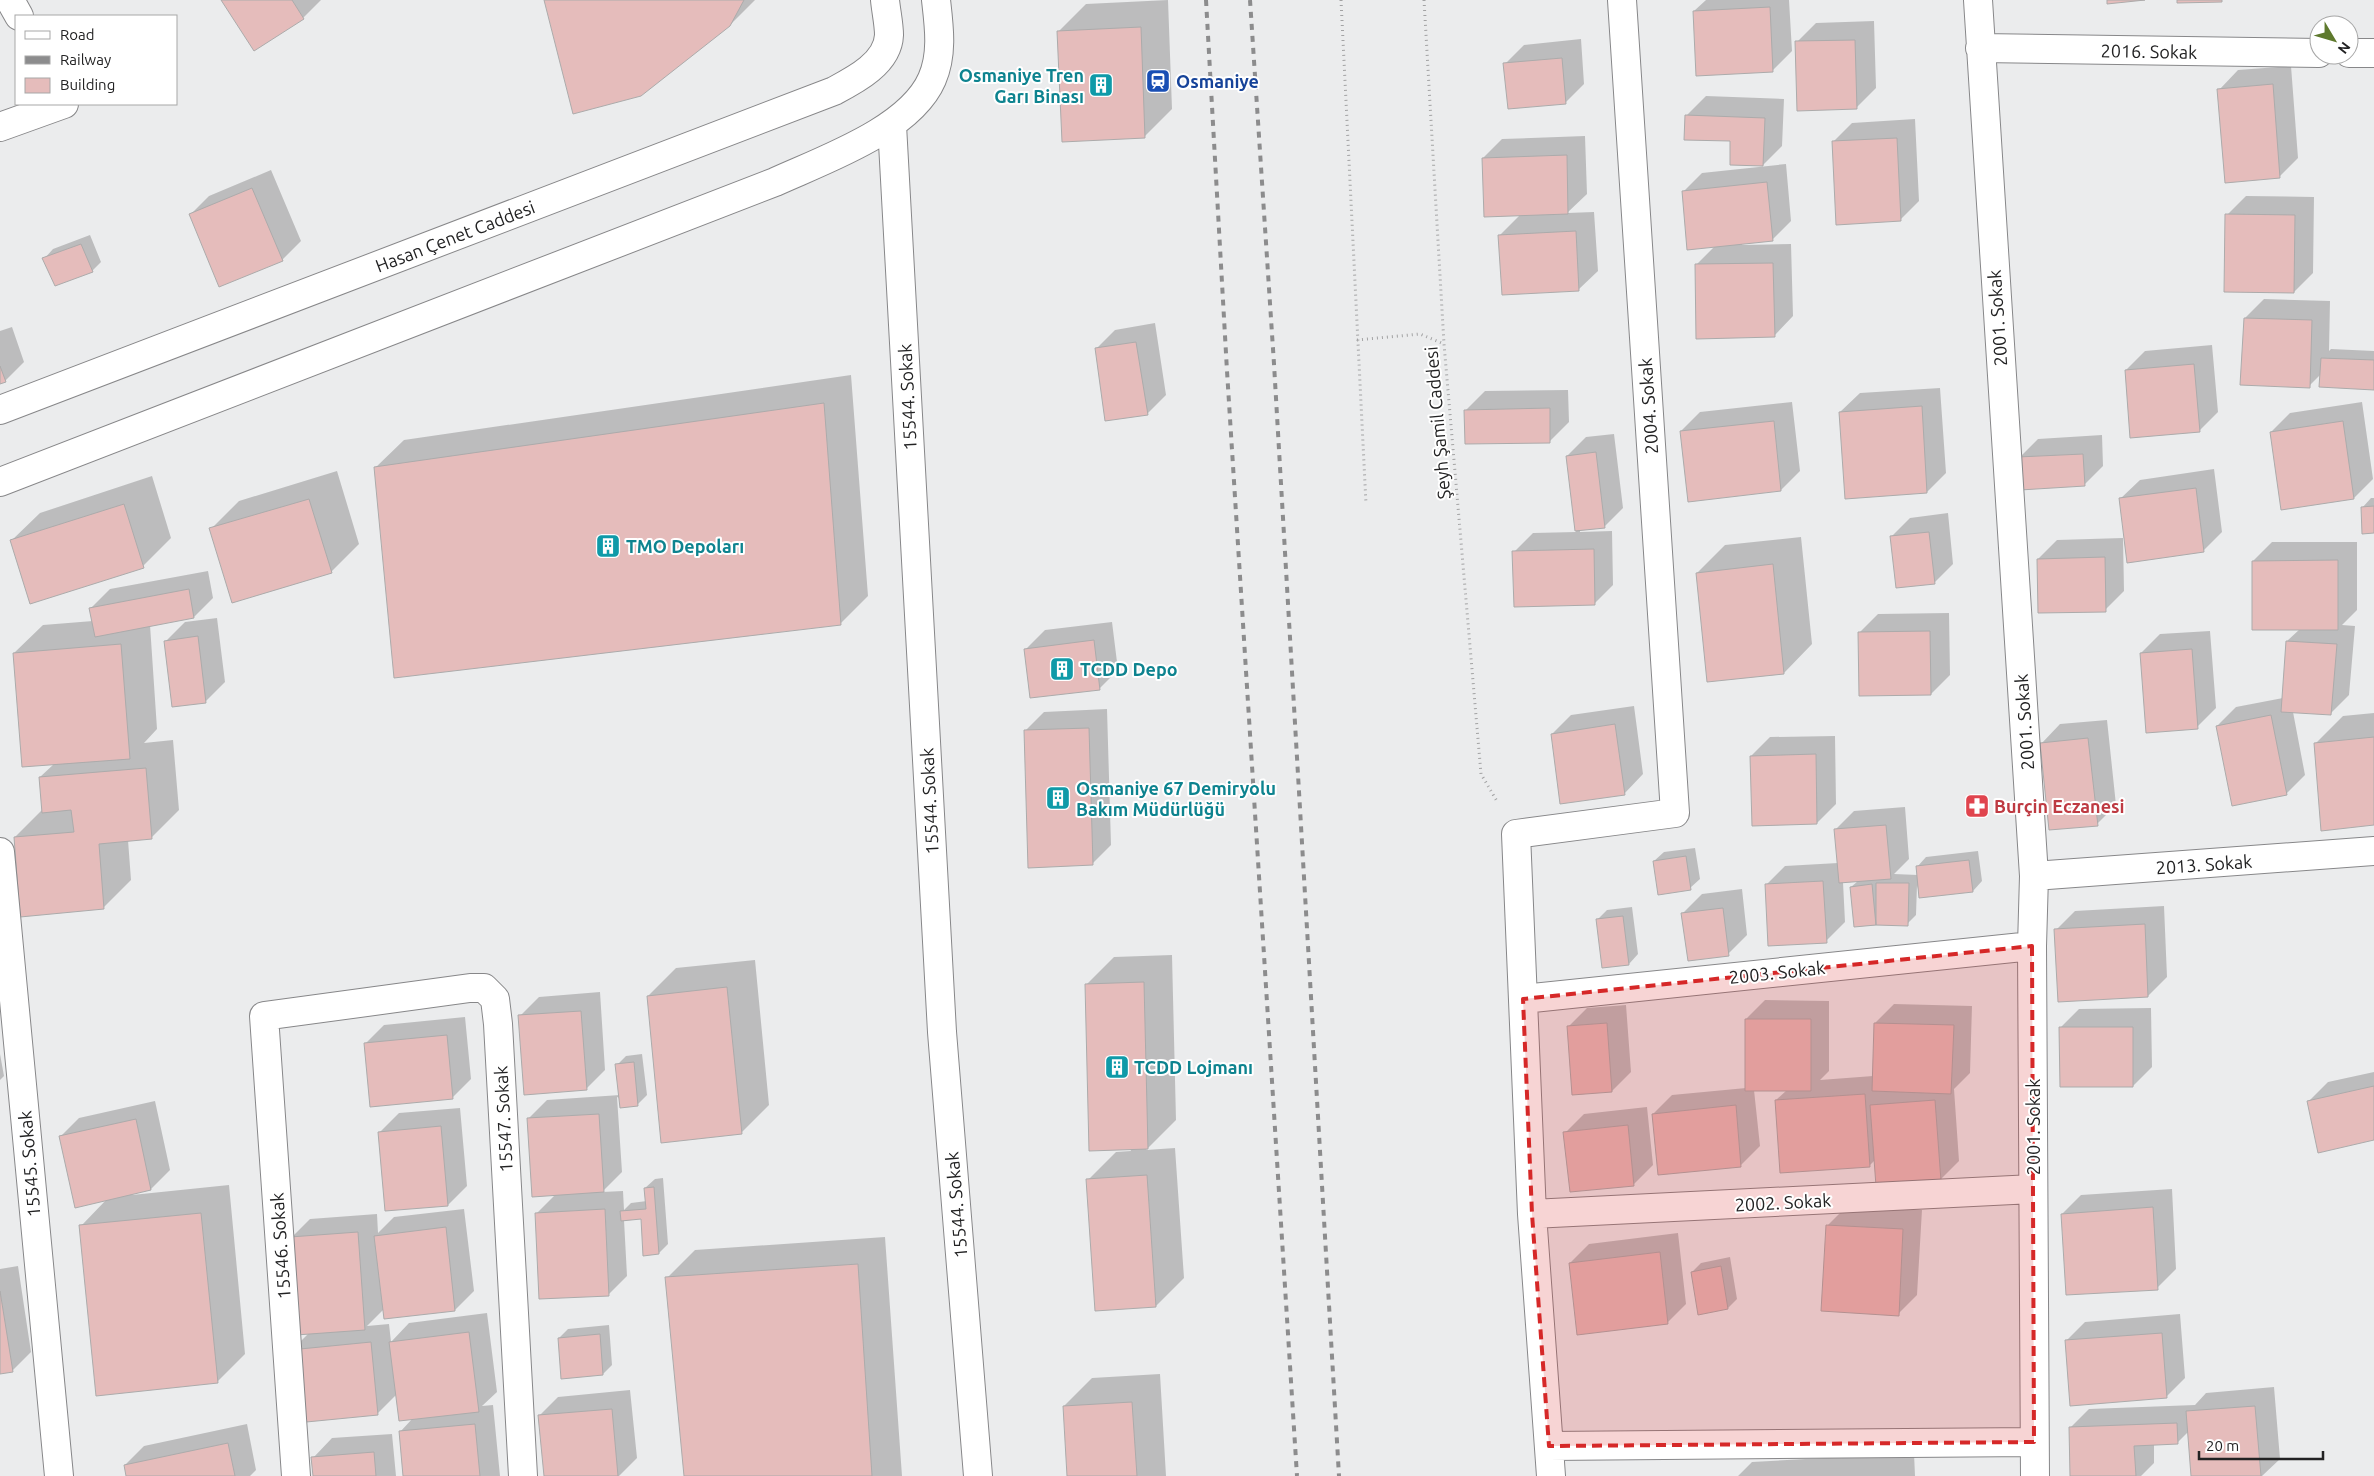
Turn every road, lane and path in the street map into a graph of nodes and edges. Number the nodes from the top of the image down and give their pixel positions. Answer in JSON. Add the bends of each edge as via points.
{"nodes":[{"id":1,"x":10,"y":0,"type":"edge"},
{"id":2,"x":885,"y":0,"type":"edge"},
{"id":3,"x":936,"y":0,"type":"edge"},
{"id":4,"x":1341,"y":0,"type":"edge"},
{"id":5,"x":1424,"y":0,"type":"edge"},
{"id":6,"x":1622,"y":0,"type":"edge"},
{"id":7,"x":1978,"y":0,"type":"edge"},
{"id":8,"x":18,"y":15,"type":"edge"},
{"id":9,"x":1980,"y":48,"type":"junction"},
{"id":10,"x":2309,"y":53,"type":"edge"},
{"id":11,"x":2359,"y":53,"type":"edge"},
{"id":12,"x":2374,"y":53,"type":"edge"},
{"id":13,"x":61,"y":105,"type":"edge"},
{"id":14,"x":892,"y":125,"type":"junction"},
{"id":15,"x":0,"y":127,"type":"edge"},
{"id":16,"x":1357,"y":340,"type":"junction"},
{"id":17,"x":1444,"y":344,"type":"junction"},
{"id":18,"x":0,"y":410,"type":"edge"},
{"id":19,"x":0,"y":482,"type":"edge"},
{"id":20,"x":1366,"y":504,"type":"dead end"},
{"id":21,"x":1516,"y":834,"type":"junction"},
{"id":22,"x":2374,"y":851,"type":"edge"},
{"id":23,"x":0,"y":852,"type":"edge"},
{"id":24,"x":2034,"y":876,"type":"junction"},
{"id":25,"x":2032,"y":946,"type":"junction"},
{"id":26,"x":1523,"y":998,"type":"junction"},
{"id":27,"x":264,"y":1016,"type":"joint"},
{"id":28,"x":2033,"y":1189,"type":"junction"},
{"id":29,"x":1532,"y":1214,"type":"junction"},
{"id":30,"x":2034,"y":1442,"type":"junction"},
{"id":31,"x":1549,"y":1446,"type":"junction"},
{"id":32,"x":59,"y":1476,"type":"edge"},
{"id":33,"x":296,"y":1476,"type":"edge"},
{"id":34,"x":522,"y":1476,"type":"edge"},
{"id":35,"x":978,"y":1476,"type":"edge"},
{"id":36,"x":1551,"y":1476,"type":"edge"},
{"id":37,"x":2035,"y":1476,"type":"edge"}],
"edges":[{"from":1,"to":8,"type":"street"},
{"from":2,"to":18,"type":"street","name":"Hasan Çenet Caddesi","via":[[889,37],[878,62],[834,91]]},
{"from":3,"to":14,"type":"street","via":[[940,36],[933,78],[915,105]]},
{"from":4,"to":16,"type":"path"},
{"from":5,"to":17,"type":"path","name":"Şeyh Şamil Caddesi"},
{"from":6,"to":21,"type":"street","name":"2004. Sokak","via":[[1675,813]]},
{"from":7,"to":9,"type":"street","name":"2001. Sokak"},
{"from":9,"to":10,"type":"street","name":"2016. Sokak"},
{"from":9,"to":24,"type":"street","name":"2001. Sokak"},
{"from":11,"to":12,"type":"street"},
{"from":13,"to":15,"type":"street"},
{"from":14,"to":19,"type":"street","via":[[775,182]]},
{"from":14,"to":35,"type":"street","name":"15544. Sokak","via":[[942,1032]]},
{"from":16,"to":17,"type":"path","via":[[1420,334]]},
{"from":16,"to":20,"type":"path"},
{"from":17,"to":21,"type":"path","name":"Şeyh Şamil Caddesi","via":[[1481,774]]},
{"from":21,"to":26,"type":"street"},
{"from":22,"to":24,"type":"street","name":"2013. Sokak"},
{"from":23,"to":32,"type":"street","name":"15545. Sokak"},
{"from":24,"to":25,"type":"street","name":"2001. Sokak"},
{"from":25,"to":26,"type":"street","name":"2003. Sokak"},
{"from":25,"to":28,"type":"street","name":"2001. Sokak"},
{"from":26,"to":29,"type":"street"},
{"from":27,"to":33,"type":"street","name":"15546. Sokak"},
{"from":27,"to":34,"type":"street","name":"15547. Sokak","via":[[470,988],[484,988],[495,999]]},
{"from":28,"to":29,"type":"street","name":"2002. Sokak"},
{"from":28,"to":30,"type":"street","name":"2001. Sokak"},
{"from":29,"to":31,"type":"street"},
{"from":30,"to":31,"type":"street"},
{"from":30,"to":37,"type":"street","name":"2001. Sokak"},
{"from":31,"to":36,"type":"street"}]}
